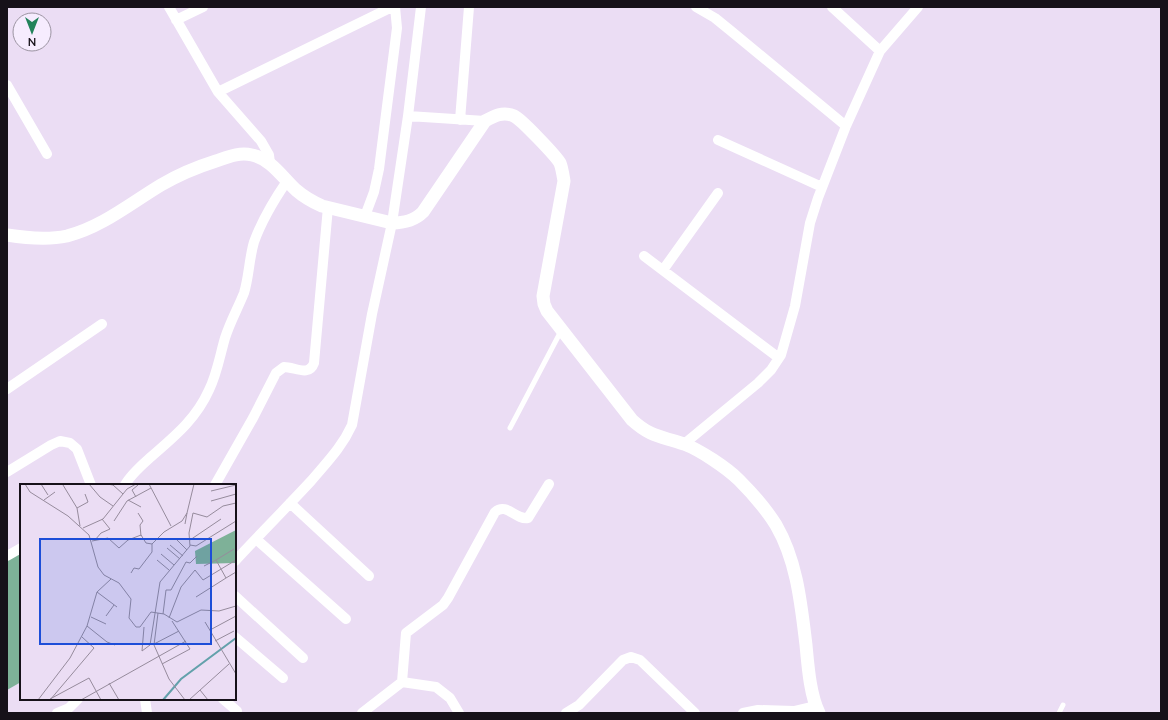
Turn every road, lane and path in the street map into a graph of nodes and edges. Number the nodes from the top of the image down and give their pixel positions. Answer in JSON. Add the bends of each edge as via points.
{"nodes":[{"id":1,"x":169,"y":7,"type":"edge"},
{"id":2,"x":204,"y":7,"type":"edge"},
{"id":3,"x":392,"y":7,"type":"edge"},
{"id":4,"x":395,"y":7,"type":"edge"},
{"id":5,"x":421,"y":7,"type":"edge"},
{"id":6,"x":469,"y":7,"type":"edge"},
{"id":7,"x":696,"y":7,"type":"edge"},
{"id":8,"x":832,"y":7,"type":"edge"},
{"id":9,"x":918,"y":7,"type":"edge"},
{"id":10,"x":176,"y":20,"type":"junction"},
{"id":11,"x":880,"y":51,"type":"junction"},
{"id":12,"x":7,"y":85,"type":"edge"},
{"id":13,"x":218,"y":92,"type":"junction"},
{"id":14,"x":10,"y":97,"type":"edge"},
{"id":15,"x":408,"y":116,"type":"junction"},
{"id":16,"x":460,"y":120,"type":"junction"},
{"id":17,"x":485,"y":121,"type":"junction"},
{"id":18,"x":846,"y":126,"type":"junction"},
{"id":19,"x":718,"y":140,"type":"dead end"},
{"id":20,"x":47,"y":154,"type":"dead end"},
{"id":21,"x":270,"y":163,"type":"junction"},
{"id":22,"x":287,"y":180,"type":"junction"},
{"id":23,"x":822,"y":187,"type":"junction"},
{"id":24,"x":718,"y":193,"type":"dead end"},
{"id":25,"x":328,"y":207,"type":"junction"},
{"id":26,"x":368,"y":217,"type":"junction"},
{"id":27,"x":389,"y":222,"type":"junction"},
{"id":28,"x":7,"y":234,"type":"edge"},
{"id":29,"x":644,"y":256,"type":"dead end"},
{"id":30,"x":663,"y":270,"type":"junction"},
{"id":31,"x":102,"y":324,"type":"dead end"},
{"id":32,"x":561,"y":330,"type":"junction"},
{"id":33,"x":779,"y":358,"type":"junction"},
{"id":34,"x":7,"y":388,"type":"edge"},
{"id":35,"x":510,"y":428,"type":"dead end"},
{"id":36,"x":684,"y":444,"type":"junction"},
{"id":37,"x":7,"y":472,"type":"edge"},
{"id":38,"x":91,"y":484,"type":"edge"},
{"id":39,"x":126,"y":484,"type":"edge"},
{"id":40,"x":216,"y":484,"type":"edge"},
{"id":41,"x":549,"y":484,"type":"dead end"},
{"id":42,"x":290,"y":503,"type":"junction"},
{"id":43,"x":256,"y":539,"type":"junction"},
{"id":44,"x":20,"y":549,"type":"edge"},
{"id":45,"x":7,"y":556,"type":"edge"},
{"id":46,"x":236,"y":560,"type":"edge"},
{"id":47,"x":369,"y":576,"type":"dead end"},
{"id":48,"x":236,"y":597,"type":"edge"},
{"id":49,"x":346,"y":618,"type":"dead end"},
{"id":50,"x":236,"y":638,"type":"edge"},
{"id":51,"x":303,"y":658,"type":"dead end"},
{"id":52,"x":283,"y":678,"type":"dead end"},
{"id":53,"x":402,"y":682,"type":"junction"},
{"id":54,"x":77,"y":700,"type":"edge"},
{"id":55,"x":224,"y":700,"type":"edge"},
{"id":56,"x":1063,"y":705,"type":"dead end"},
{"id":57,"x":817,"y":709,"type":"edge"},
{"id":58,"x":236,"y":711,"type":"dead end"},
{"id":59,"x":793,"y":712,"type":"edge"},
{"id":60,"x":56,"y":713,"type":"edge"},
{"id":61,"x":362,"y":713,"type":"edge"},
{"id":62,"x":459,"y":713,"type":"edge"},
{"id":63,"x":566,"y":713,"type":"edge"},
{"id":64,"x":695,"y":713,"type":"edge"},
{"id":65,"x":743,"y":713,"type":"edge"},
{"id":66,"x":1059,"y":713,"type":"edge"}],
"edges":[{"from":1,"to":10,"type":"street"},
{"from":2,"to":10,"type":"street"},
{"from":3,"to":13,"type":"street"},
{"from":4,"to":26,"type":"street","via":[[397,28],[379,169]]},
{"from":5,"to":15,"type":"street"},
{"from":6,"to":16,"type":"street"},
{"from":7,"to":18,"type":"street","via":[[715,18]]},
{"from":8,"to":11,"type":"street"},
{"from":9,"to":11,"type":"street"},
{"from":10,"to":13,"type":"street"},
{"from":11,"to":18,"type":"street"},
{"from":12,"to":14,"type":"street"},
{"from":13,"to":21,"type":"street","via":[[261,141]]},
{"from":14,"to":20,"type":"street"},
{"from":15,"to":16,"type":"street"},
{"from":15,"to":27,"type":"street"},
{"from":16,"to":17,"type":"street"},
{"from":17,"to":27,"type":"street","via":[[423,212],[411,220]]},
{"from":17,"to":32,"type":"street","via":[[495,115],[515,116],[554,153],[560,164],[564,181],[543,296],[547,311]]},
{"from":18,"to":23,"type":"street"},
{"from":19,"to":23,"type":"street"},
{"from":21,"to":22,"type":"street"},
{"from":21,"to":28,"type":"street","via":[[252,155],[238,154],[182,173],[112,217],[68,235],[41,238]]},
{"from":22,"to":25,"type":"street","via":[[313,202]]},
{"from":22,"to":39,"type":"street","via":[[273,202],[254,243],[244,293],[230,325],[207,395],[194,417],[139,468]]},
{"from":23,"to":33,"type":"street","via":[[810,223],[795,306]]},
{"from":24,"to":30,"type":"street"},
{"from":25,"to":26,"type":"street"},
{"from":25,"to":40,"type":"street","via":[[312,368],[301,370],[284,367],[276,373]]},
{"from":26,"to":27,"type":"street"},
{"from":27,"to":42,"type":"street","via":[[352,425],[339,449]]},
{"from":29,"to":30,"type":"street"},
{"from":30,"to":33,"type":"street"},
{"from":31,"to":34,"type":"street"},
{"from":32,"to":35,"type":"lane"},
{"from":32,"to":36,"type":"street","via":[[632,420],[649,433]]},
{"from":33,"to":36,"type":"street","via":[[758,383]]},
{"from":36,"to":57,"type":"street","via":[[732,473],[775,525],[796,577]]},
{"from":37,"to":38,"type":"street","via":[[60,441],[77,448]]},
{"from":41,"to":53,"type":"street","via":[[528,518],[521,518],[505,508],[495,512],[443,605],[406,633]]},
{"from":42,"to":43,"type":"street"},
{"from":42,"to":47,"type":"street"},
{"from":43,"to":46,"type":"street"},
{"from":43,"to":49,"type":"street"},
{"from":44,"to":45,"type":"street"},
{"from":48,"to":51,"type":"street"},
{"from":50,"to":52,"type":"street"},
{"from":53,"to":61,"type":"street"},
{"from":53,"to":62,"type":"street","via":[[436,688],[450,698]]},
{"from":54,"to":60,"type":"street","via":[[69,708]]},
{"from":55,"to":58,"type":"street"},
{"from":56,"to":66,"type":"lane"},
{"from":57,"to":59,"type":"street"},
{"from":59,"to":65,"type":"street","via":[[764,709]]},
{"from":63,"to":64,"type":"street","via":[[579,705],[623,660],[631,657],[640,660]]}]}
